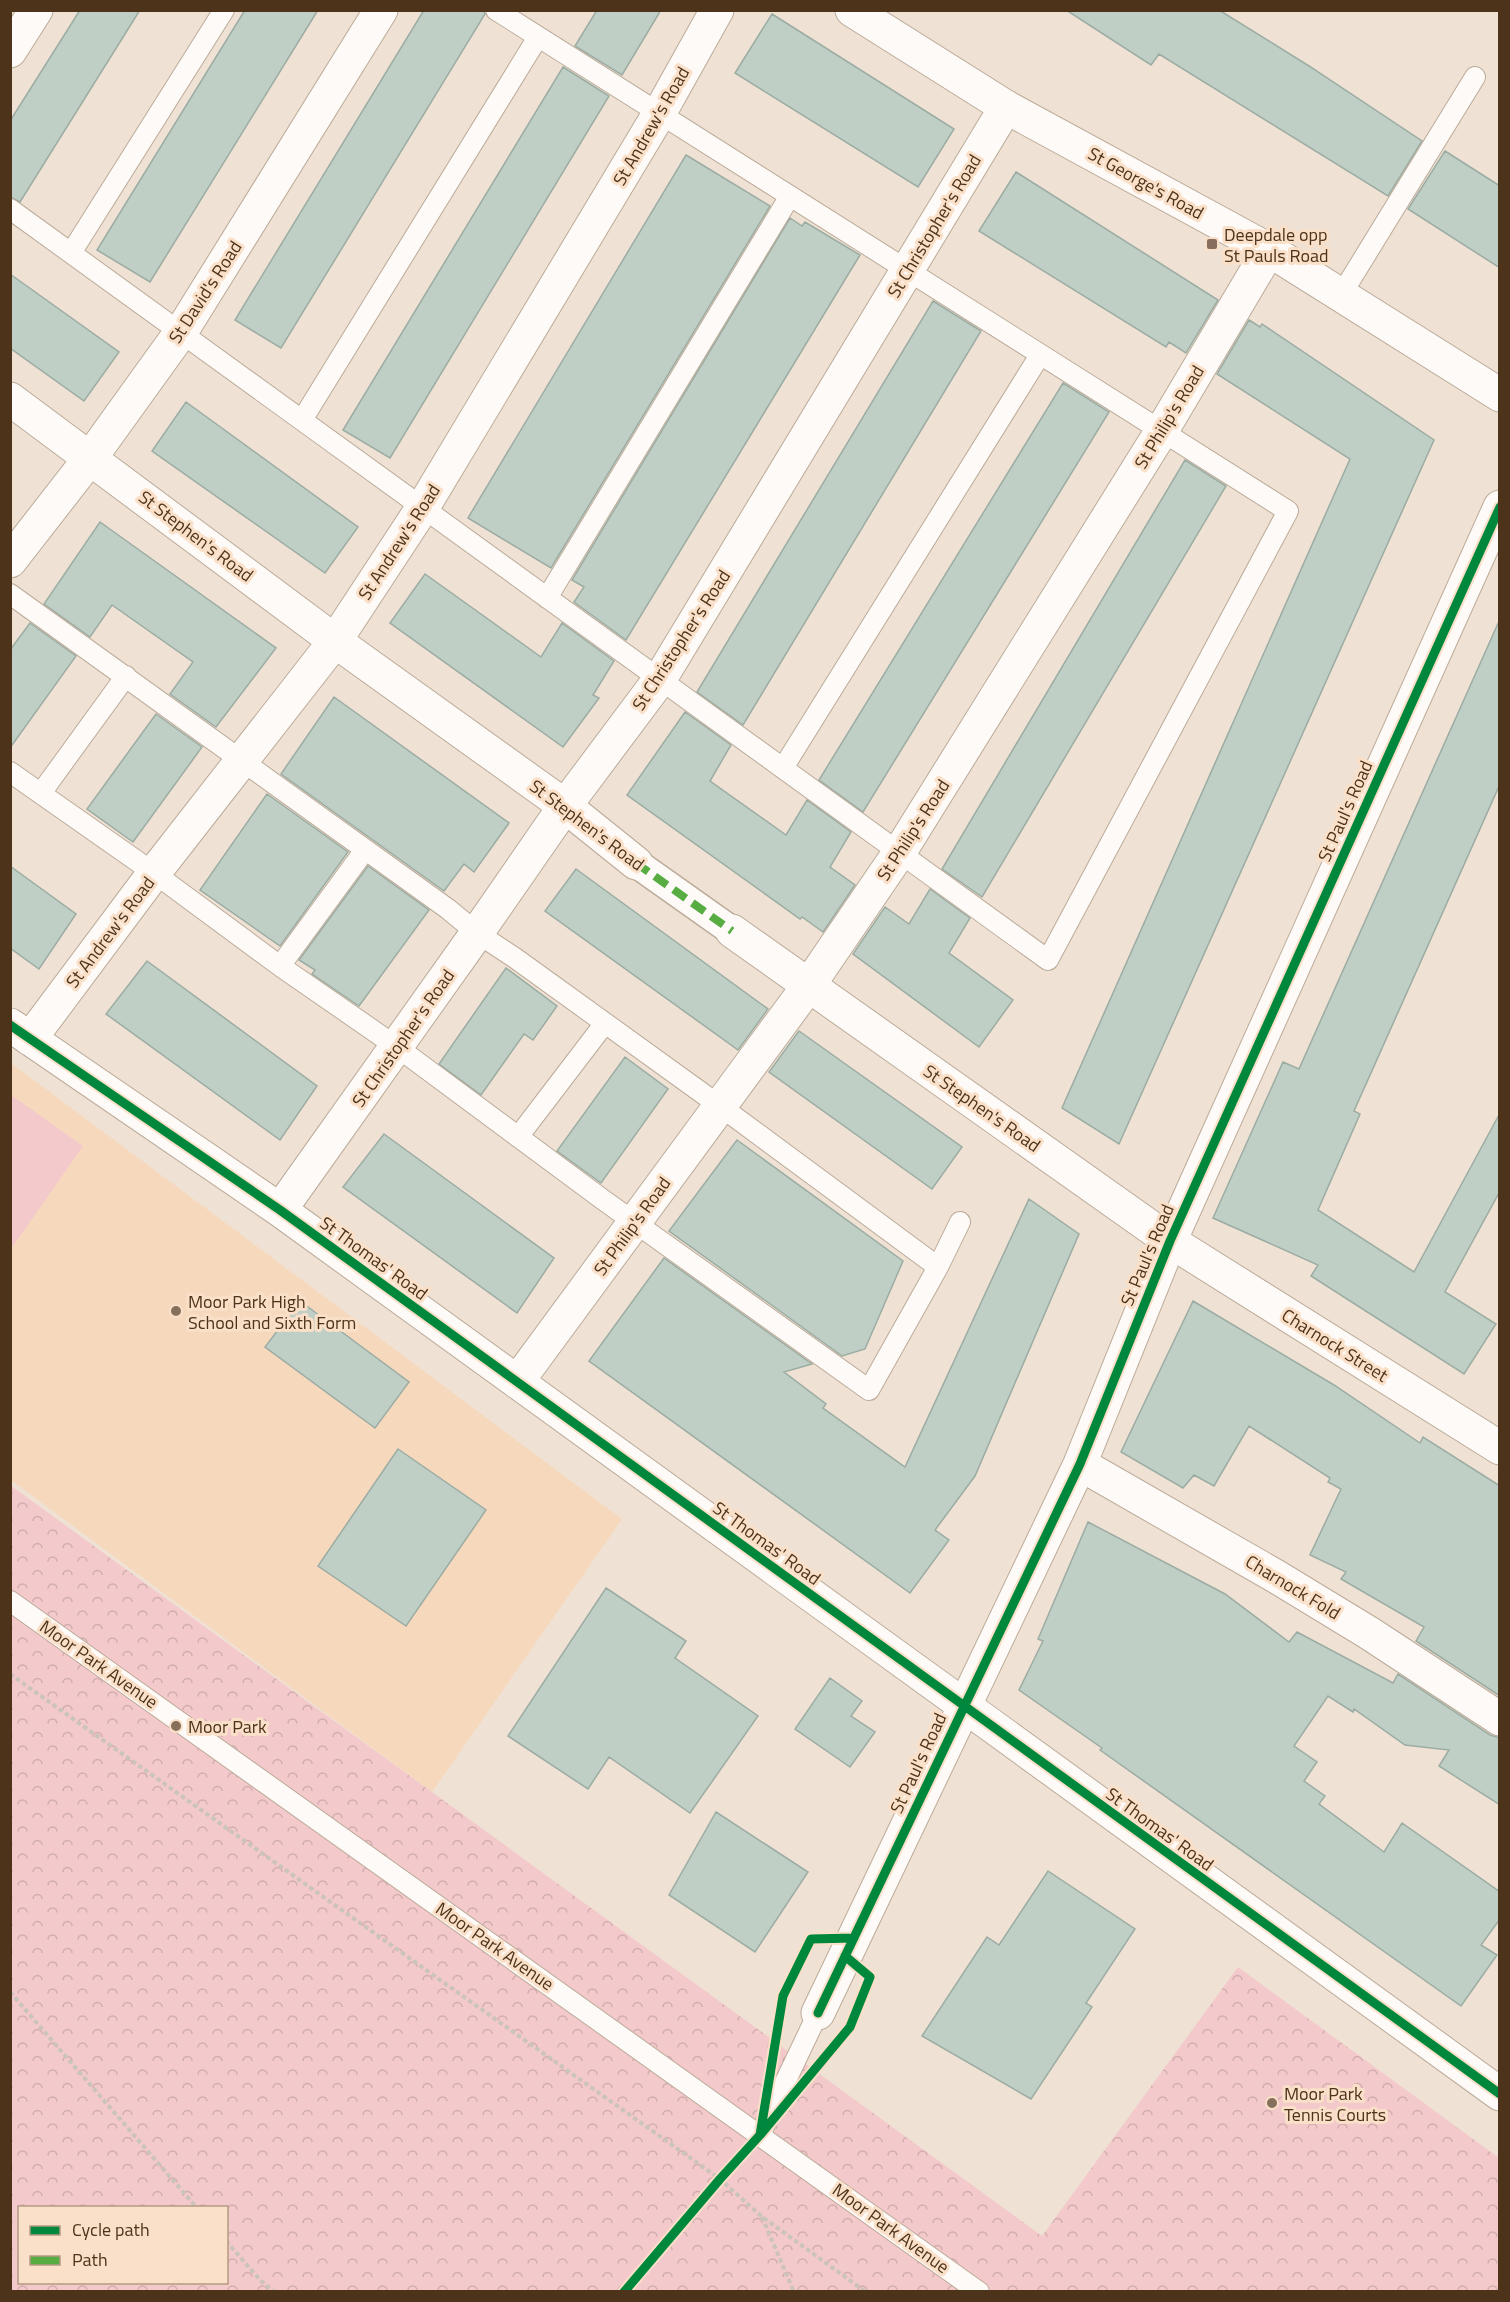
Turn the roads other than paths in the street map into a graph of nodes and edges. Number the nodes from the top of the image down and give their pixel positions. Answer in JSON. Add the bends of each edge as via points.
{"nodes":[{"id":1,"x":36,"y":10,"type":"edge"},
{"id":2,"x":224,"y":10,"type":"edge"},
{"id":3,"x":381,"y":10,"type":"edge"},
{"id":4,"x":496,"y":10,"type":"edge"},
{"id":5,"x":717,"y":10,"type":"edge"},
{"id":6,"x":852,"y":10,"type":"edge"},
{"id":7,"x":538,"y":37,"type":"junction"},
{"id":8,"x":10,"y":51,"type":"edge"},
{"id":9,"x":1475,"y":77,"type":"dead end"},
{"id":10,"x":1006,"y":107,"type":"junction"},
{"id":11,"x":659,"y":114,"type":"junction"},
{"id":12,"x":790,"y":196,"type":"junction"},
{"id":13,"x":10,"y":209,"type":"edge"},
{"id":14,"x":1269,"y":250,"type":"junction"},
{"id":15,"x":71,"y":253,"type":"junction"},
{"id":16,"x":907,"y":270,"type":"junction"},
{"id":17,"x":1341,"y":295,"type":"junction"},
{"id":18,"x":181,"y":332,"type":"junction"},
{"id":19,"x":1040,"y":355,"type":"junction"},
{"id":20,"x":1500,"y":394,"type":"edge"},
{"id":21,"x":10,"y":399,"type":"edge"},
{"id":22,"x":302,"y":420,"type":"junction"},
{"id":23,"x":1161,"y":432,"type":"junction"},
{"id":24,"x":91,"y":457,"type":"junction"},
{"id":25,"x":423,"y":507,"type":"junction"},
{"id":26,"x":1500,"y":507,"type":"edge"},
{"id":27,"x":10,"y":561,"type":"edge"},
{"id":28,"x":10,"y":594,"type":"edge"},
{"id":29,"x":547,"y":598,"type":"junction"},
{"id":30,"x":335,"y":641,"type":"junction"},
{"id":31,"x":126,"y":676,"type":"junction"},
{"id":32,"x":660,"y":679,"type":"junction"},
{"id":33,"x":243,"y":760,"type":"junction"},
{"id":34,"x":783,"y":768,"type":"junction"},
{"id":35,"x":10,"y":772,"type":"edge"},
{"id":36,"x":41,"y":793,"type":"junction"},
{"id":37,"x":565,"y":806,"type":"junction"},
{"id":38,"x":365,"y":850,"type":"junction"},
{"id":39,"x":899,"y":854,"type":"junction"},
{"id":40,"x":636,"y":863,"type":"joint"},
{"id":41,"x":154,"y":873,"type":"junction"},
{"id":42,"x":732,"y":931,"type":"joint"},
{"id":43,"x":477,"y":933,"type":"junction"},
{"id":44,"x":280,"y":966,"type":"junction"},
{"id":45,"x":809,"y":985,"type":"junction"},
{"id":46,"x":605,"y":1023,"type":"junction"},
{"id":47,"x":20,"y":1032,"type":"edge"},
{"id":48,"x":397,"y":1047,"type":"junction"},
{"id":49,"x":720,"y":1106,"type":"junction"},
{"id":50,"x":518,"y":1137,"type":"junction"},
{"id":51,"x":280,"y":1210,"type":"junction"},
{"id":52,"x":636,"y":1222,"type":"junction"},
{"id":53,"x":960,"y":1222,"type":"dead end"},
{"id":54,"x":1170,"y":1241,"type":"junction"},
{"id":55,"x":938,"y":1267,"type":"junction"},
{"id":56,"x":517,"y":1382,"type":"junction"},
{"id":57,"x":1496,"y":1435,"type":"edge"},
{"id":58,"x":1080,"y":1464,"type":"junction"},
{"id":59,"x":10,"y":1601,"type":"edge"},
{"id":60,"x":964,"y":1705,"type":"junction"},
{"id":61,"x":1500,"y":1719,"type":"edge"},
{"id":62,"x":818,"y":2013,"type":"joint"},
{"id":63,"x":1498,"y":2087,"type":"edge"},
{"id":64,"x":760,"y":2135,"type":"junction"},
{"id":65,"x":979,"y":2292,"type":"edge"}],
"edges":[{"from":1,"to":8,"type":"street"},
{"from":2,"to":15,"type":"lane"},
{"from":3,"to":18,"type":"street","name":"St David's Road"},
{"from":4,"to":7,"type":"lane"},
{"from":5,"to":11,"type":"street","name":"St Andrew's Road"},
{"from":6,"to":10,"type":"street","name":"St George's Road"},
{"from":7,"to":11,"type":"lane"},
{"from":7,"to":22,"type":"lane"},
{"from":9,"to":17,"type":"lane"},
{"from":10,"to":14,"type":"street","name":"St George's Road"},
{"from":10,"to":16,"type":"street","name":"St Christopher's Road"},
{"from":11,"to":12,"type":"lane"},
{"from":11,"to":25,"type":"street","name":"St Andrew's Road"},
{"from":12,"to":16,"type":"lane"},
{"from":12,"to":29,"type":"lane"},
{"from":13,"to":15,"type":"lane"},
{"from":14,"to":17,"type":"street","name":"St George's Road"},
{"from":14,"to":23,"type":"street","name":"St Philip's Road"},
{"from":15,"to":18,"type":"lane"},
{"from":16,"to":19,"type":"lane"},
{"from":16,"to":32,"type":"street","name":"St Christopher's Road"},
{"from":17,"to":20,"type":"street","name":"St George's Road"},
{"from":18,"to":22,"type":"lane"},
{"from":18,"to":24,"type":"street","name":"St David's Road"},
{"from":19,"to":23,"type":"lane"},
{"from":19,"to":34,"type":"lane"},
{"from":21,"to":24,"type":"street","name":"St Stephen's Road"},
{"from":22,"to":25,"type":"lane"},
{"from":23,"to":39,"type":"street","name":"St Philip's Road"},
{"from":23,"to":39,"type":"lane","via":[[1288,511],[1048,960]]},
{"from":24,"to":27,"type":"street","name":"St David's Road"},
{"from":24,"to":30,"type":"street","name":"St Stephen's Road"},
{"from":25,"to":29,"type":"lane"},
{"from":25,"to":30,"type":"street","name":"St Andrew's Road"},
{"from":26,"to":54,"type":"street","name":"St Paul's Road"},
{"from":28,"to":31,"type":"lane"},
{"from":29,"to":32,"type":"lane"},
{"from":30,"to":33,"type":"street","name":"St Andrew's Road"},
{"from":30,"to":37,"type":"street","name":"St Stephen's Road"},
{"from":31,"to":33,"type":"lane"},
{"from":31,"to":36,"type":"lane"},
{"from":32,"to":34,"type":"lane"},
{"from":32,"to":37,"type":"street","name":"St Christopher's Road"},
{"from":33,"to":38,"type":"lane"},
{"from":33,"to":41,"type":"street","name":"St Andrew's Road"},
{"from":34,"to":39,"type":"lane"},
{"from":35,"to":36,"type":"lane"},
{"from":36,"to":41,"type":"lane"},
{"from":37,"to":40,"type":"street","name":"St Stephen's Road"},
{"from":37,"to":43,"type":"street","name":"St Christopher's Road"},
{"from":38,"to":43,"type":"lane"},
{"from":38,"to":44,"type":"lane"},
{"from":39,"to":45,"type":"street","name":"St Philip's Road"},
{"from":40,"to":42,"type":"street","name":"St Stephen's Road"},
{"from":41,"to":44,"type":"lane"},
{"from":41,"to":47,"type":"street","name":"St Andrew's Road"},
{"from":42,"to":45,"type":"street","name":"St Stephen's Road"},
{"from":43,"to":46,"type":"lane"},
{"from":43,"to":48,"type":"street","name":"St Christopher's Road"},
{"from":44,"to":48,"type":"lane"},
{"from":45,"to":49,"type":"street","name":"St Philip's Road"},
{"from":45,"to":54,"type":"street","name":"St Stephen's Road"},
{"from":46,"to":49,"type":"lane"},
{"from":46,"to":50,"type":"lane"},
{"from":47,"to":51,"type":"street","name":"St Thomas' Road"},
{"from":48,"to":50,"type":"lane"},
{"from":48,"to":51,"type":"street","name":"St Christopher's Road"},
{"from":49,"to":52,"type":"street","name":"St Philip's Road"},
{"from":49,"to":55,"type":"lane"},
{"from":50,"to":52,"type":"lane"},
{"from":51,"to":56,"type":"street","name":"St Thomas' Road"},
{"from":52,"to":55,"type":"lane","via":[[869,1390]]},
{"from":52,"to":56,"type":"street","name":"St Philip's Road"},
{"from":53,"to":55,"type":"lane"},
{"from":54,"to":57,"type":"street","name":"Charnock Street"},
{"from":54,"to":58,"type":"street","name":"St Paul's Road"},
{"from":56,"to":60,"type":"street","name":"St Thomas' Road"},
{"from":58,"to":60,"type":"street","name":"St Paul's Road"},
{"from":58,"to":61,"type":"street","name":"Charnock Fold","via":[[1277,1577]]},
{"from":59,"to":64,"type":"lane","name":"Moor Park Avenue"},
{"from":60,"to":62,"type":"street","name":"St Paul's Road"},
{"from":60,"to":63,"type":"street","name":"St Thomas' Road"},
{"from":62,"to":64,"type":"lane"},
{"from":64,"to":65,"type":"lane","name":"Moor Park Avenue"}]}
